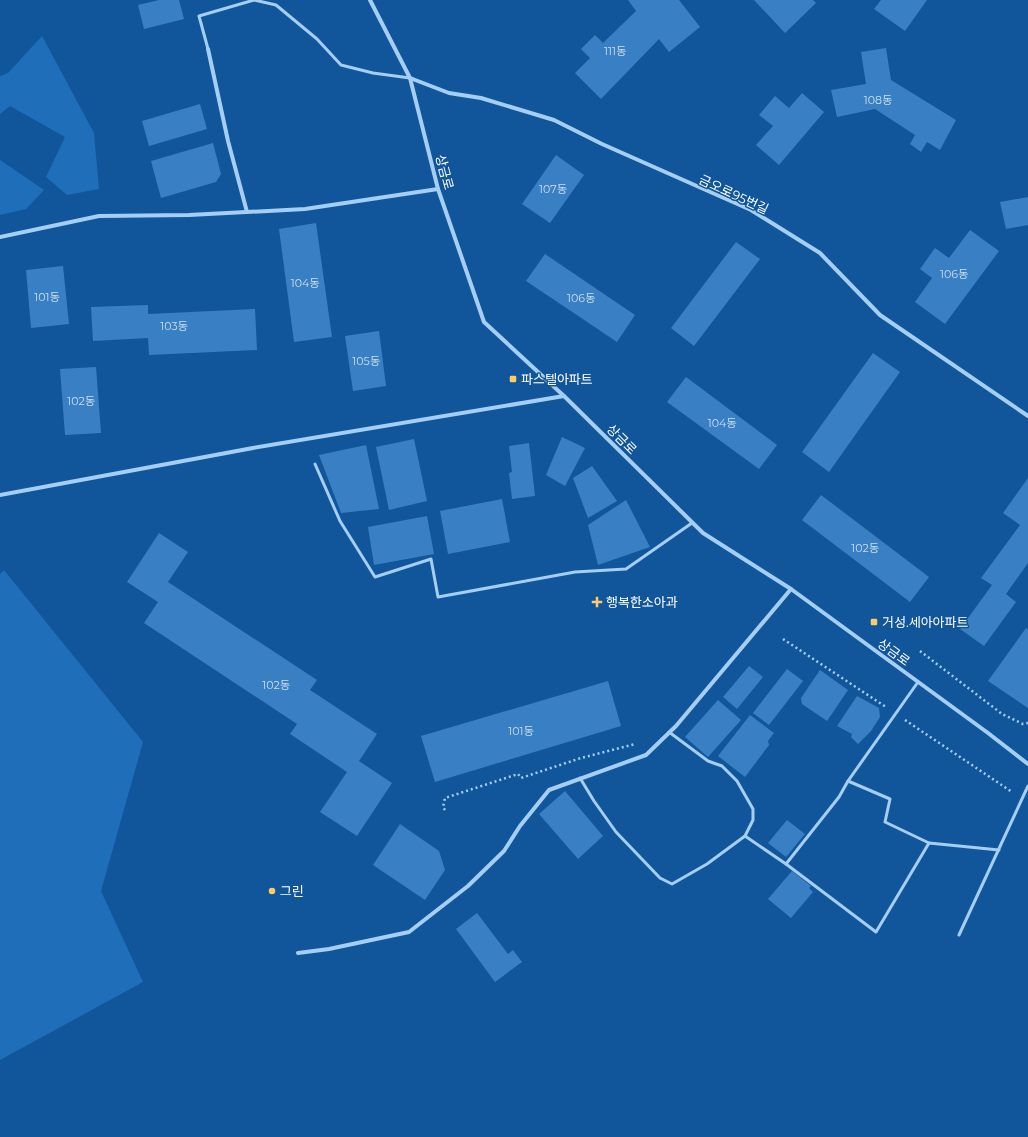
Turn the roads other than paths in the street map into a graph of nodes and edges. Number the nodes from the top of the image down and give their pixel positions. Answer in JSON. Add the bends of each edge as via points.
{"nodes":[{"id":1,"x":370,"y":0,"type":"edge"},
{"id":2,"x":208,"y":49,"type":"joint"},
{"id":3,"x":410,"y":78,"type":"junction"},
{"id":4,"x":438,"y":189,"type":"junction"},
{"id":5,"x":247,"y":212,"type":"junction"},
{"id":6,"x":0,"y":237,"type":"edge"},
{"id":7,"x":564,"y":396,"type":"junction"},
{"id":8,"x":1028,"y":416,"type":"edge"},
{"id":9,"x":315,"y":464,"type":"dead end"},
{"id":10,"x":0,"y":495,"type":"edge"},
{"id":11,"x":692,"y":523,"type":"junction"},
{"id":12,"x":790,"y":589,"type":"junction"},
{"id":13,"x":918,"y":682,"type":"junction"},
{"id":14,"x":668,"y":732,"type":"junction"},
{"id":15,"x":1028,"y":764,"type":"edge"},
{"id":16,"x":580,"y":778,"type":"junction"},
{"id":17,"x":848,"y":781,"type":"junction"},
{"id":18,"x":1028,"y":786,"type":"edge"},
{"id":19,"x":745,"y":836,"type":"junction"},
{"id":20,"x":929,"y":843,"type":"junction"},
{"id":21,"x":999,"y":850,"type":"junction"},
{"id":22,"x":786,"y":864,"type":"junction"},
{"id":23,"x":959,"y":935,"type":"dead end"},
{"id":24,"x":298,"y":952,"type":"dead end"}],
"edges":[{"from":1,"to":3,"type":"street","name":"상금로"},
{"from":2,"to":3,"type":"lane","via":[[199,16],[254,0],[276,6],[317,39],[341,65]]},
{"from":2,"to":5,"type":"street"},
{"from":3,"to":4,"type":"street","name":"상금로"},
{"from":3,"to":8,"type":"street","name":"금오로95번길","via":[[449,93],[481,98],[554,120],[751,210],[820,254],[880,315]]},
{"from":4,"to":5,"type":"street","via":[[305,209]]},
{"from":4,"to":7,"type":"street","name":"상금로","via":[[484,322]]},
{"from":5,"to":6,"type":"street","via":[[99,216]]},
{"from":7,"to":10,"type":"street","via":[[253,448]]},
{"from":7,"to":11,"type":"street","name":"상금로"},
{"from":9,"to":11,"type":"lane","via":[[340,521],[375,577],[431,559],[438,597],[575,572],[626,569]]},
{"from":11,"to":12,"type":"street","name":"상금로","via":[[703,534]]},
{"from":12,"to":13,"type":"street","name":"상금로"},
{"from":12,"to":14,"type":"street","via":[[676,726]]},
{"from":13,"to":15,"type":"street","name":"상금로"},
{"from":13,"to":17,"type":"lane"},
{"from":14,"to":16,"type":"street","via":[[646,755]]},
{"from":14,"to":19,"type":"lane","via":[[708,761],[722,766],[737,781],[754,809],[753,820]]},
{"from":16,"to":19,"type":"lane","via":[[616,832],[660,878],[672,884],[707,864]]},
{"from":16,"to":24,"type":"street","via":[[549,790],[504,851],[468,886],[409,932]]},
{"from":17,"to":20,"type":"lane","via":[[890,799],[885,822]]},
{"from":17,"to":22,"type":"lane"},
{"from":18,"to":21,"type":"lane"},
{"from":19,"to":22,"type":"lane"},
{"from":20,"to":21,"type":"lane"},
{"from":20,"to":22,"type":"lane","via":[[876,932]]},
{"from":21,"to":23,"type":"lane"}]}
